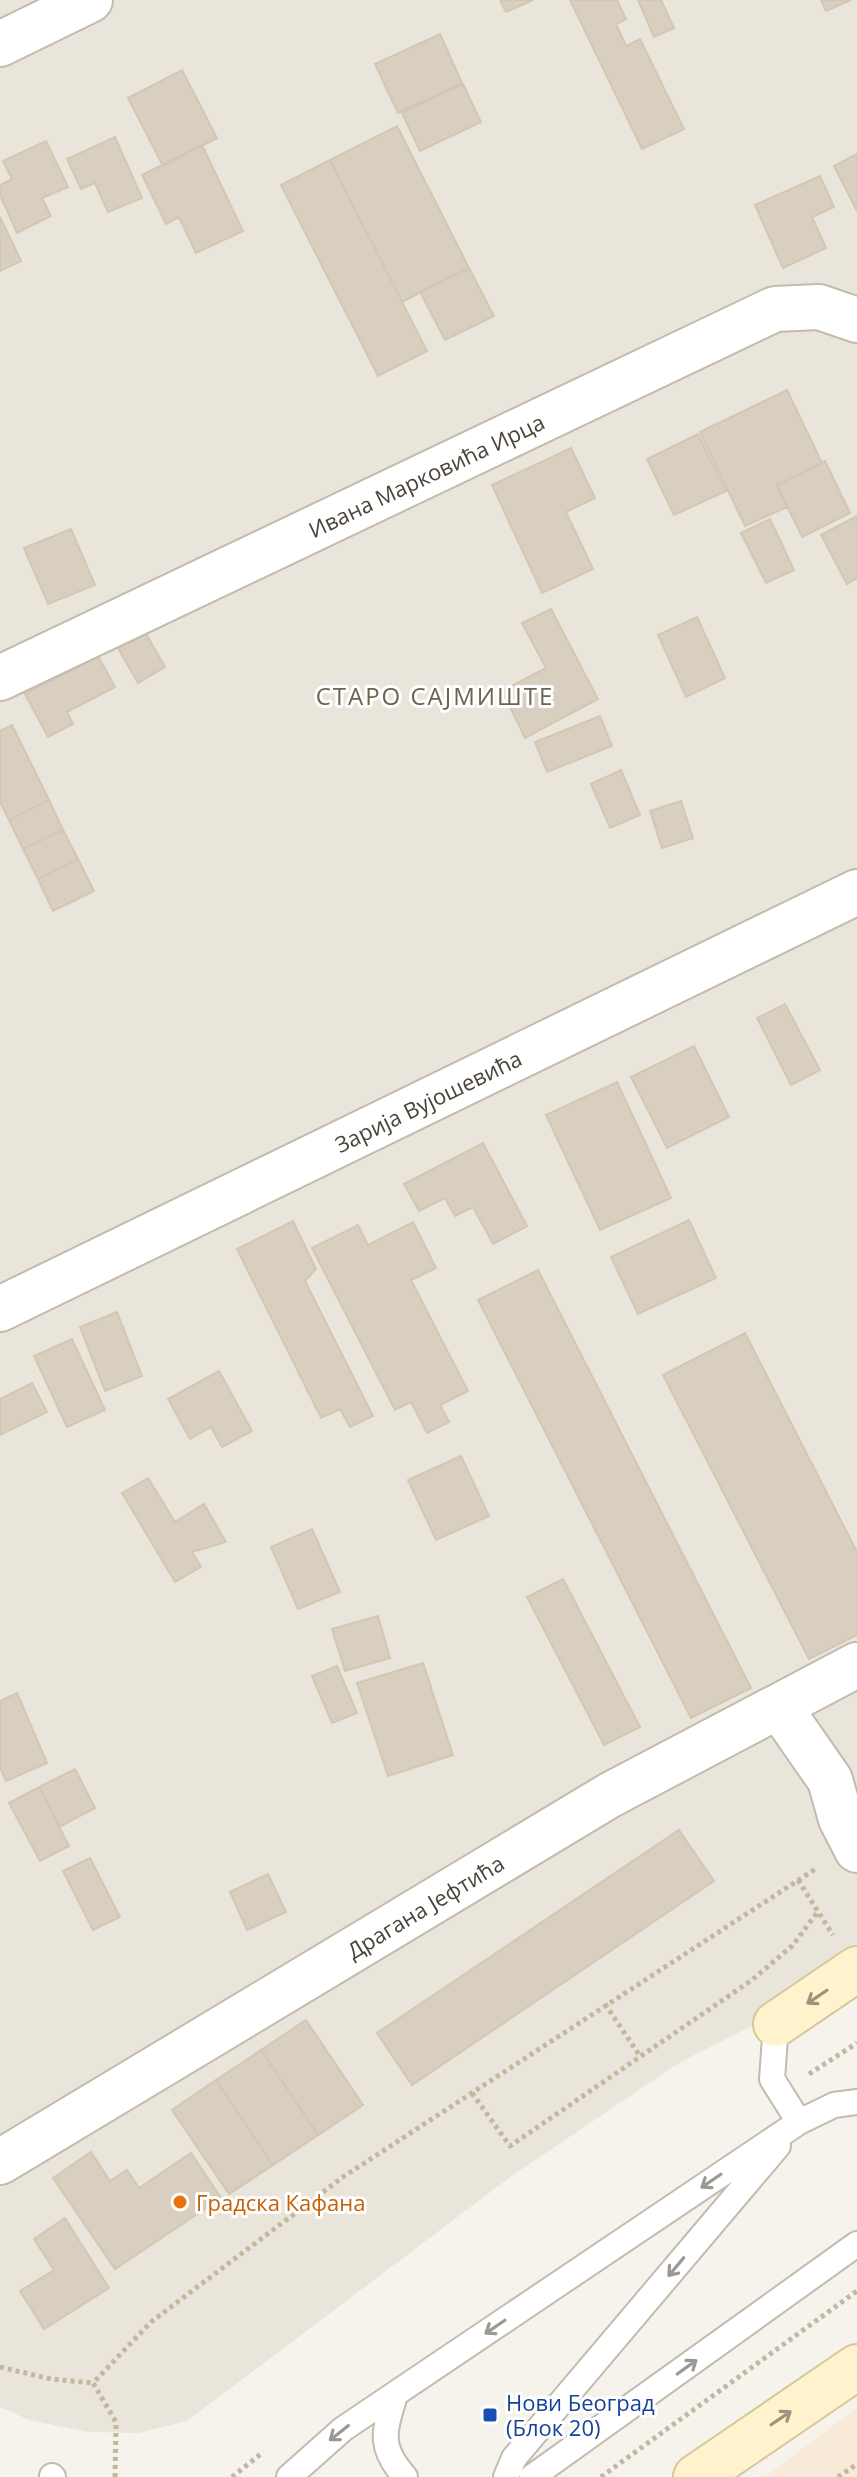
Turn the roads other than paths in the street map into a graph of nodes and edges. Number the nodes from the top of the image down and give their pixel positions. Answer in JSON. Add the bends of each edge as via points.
{"nodes":[{"id":1,"x":90,"y":0,"type":"edge"},
{"id":2,"x":0,"y":44,"type":"edge"},
{"id":3,"x":857,"y":320,"type":"edge"},
{"id":4,"x":0,"y":678,"type":"edge"},
{"id":5,"x":857,"y":892,"type":"edge"},
{"id":6,"x":0,"y":1309,"type":"edge"},
{"id":7,"x":857,"y":1665,"type":"edge"},
{"id":8,"x":780,"y":1708,"type":"junction"},
{"id":9,"x":843,"y":1790,"type":"edge"},
{"id":10,"x":857,"y":1850,"type":"edge"},
{"id":11,"x":857,"y":1969,"type":"edge"},
{"id":12,"x":776,"y":2024,"type":"joint"},
{"id":13,"x":857,"y":2102,"type":"edge"},
{"id":14,"x":799,"y":2122,"type":"junction"},
{"id":15,"x":0,"y":2162,"type":"edge"},
{"id":16,"x":857,"y":2244,"type":"edge"},
{"id":17,"x":857,"y":2367,"type":"edge"},
{"id":18,"x":395,"y":2395,"type":"junction"},
{"id":19,"x":289,"y":2477,"type":"edge"},
{"id":20,"x":405,"y":2477,"type":"edge"},
{"id":21,"x":506,"y":2477,"type":"edge"},
{"id":22,"x":532,"y":2477,"type":"edge"},
{"id":23,"x":696,"y":2477,"type":"edge"}],
"edges":[{"from":1,"to":2,"type":"street"},
{"from":3,"to":4,"type":"street","name":"Ивана Марковића Ирца","via":[[819,307],[775,309]]},
{"from":5,"to":6,"type":"street","name":"Зарија Вујошевића"},
{"from":7,"to":8,"type":"street","name":"Драгана Јефтића"},
{"from":8,"to":9,"type":"street"},
{"from":8,"to":15,"type":"street","name":"Драгана Јефтића","via":[[610,1795]]},
{"from":9,"to":10,"type":"street","via":[[841,1819]]},
{"from":11,"to":12,"type":"main road","one_way":true},
{"from":12,"to":14,"type":"lane","via":[[772,2079]]},
{"from":13,"to":14,"type":"lane","via":[[834,2105]]},
{"from":14,"to":18,"type":"lane","one_way":true},
{"from":14,"to":21,"type":"lane","one_way":true,"via":[[514,2458]]},
{"from":22,"to":16,"type":"lane","one_way":true},
{"from":23,"to":17,"type":"main road","one_way":true},
{"from":18,"to":19,"type":"lane","one_way":true,"via":[[343,2429]]},
{"from":18,"to":20,"type":"lane","via":[[384,2433],[389,2459]]}]}
